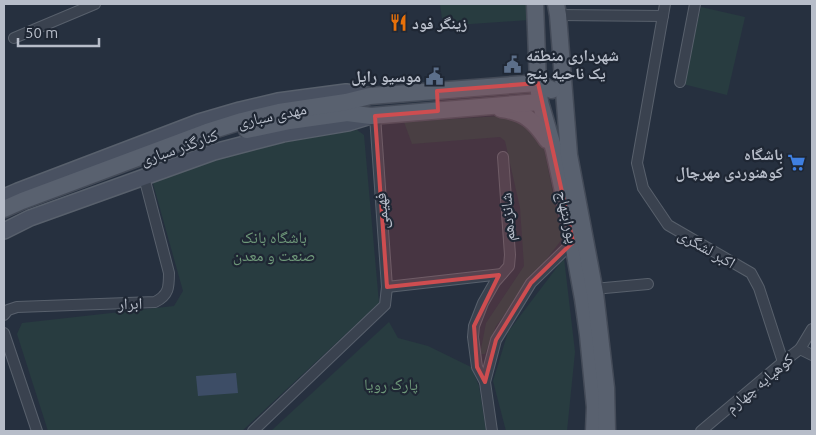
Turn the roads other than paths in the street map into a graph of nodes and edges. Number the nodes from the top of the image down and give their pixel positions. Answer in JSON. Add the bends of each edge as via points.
{"nodes":[{"id":1,"x":95,"y":4,"type":"edge"},
{"id":2,"x":535,"y":4,"type":"edge"},
{"id":3,"x":665,"y":4,"type":"edge"},
{"id":4,"x":695,"y":4,"type":"edge"},
{"id":5,"x":554,"y":7,"type":"edge"},
{"id":6,"x":663,"y":16,"type":"junction"},
{"id":7,"x":14,"y":38,"type":"dead end"},
{"id":8,"x":680,"y":82,"type":"dead end"},
{"id":9,"x":545,"y":86,"type":"junction"},
{"id":10,"x":437,"y":91,"type":"junction"},
{"id":11,"x":370,"y":96,"type":"junction"},
{"id":12,"x":540,"y":102,"type":"junction"},
{"id":13,"x":486,"y":107,"type":"junction"},
{"id":14,"x":438,"y":111,"type":"junction"},
{"id":15,"x":373,"y":116,"type":"junction"},
{"id":16,"x":562,"y":153,"type":"junction"},
{"id":17,"x":503,"y":157,"type":"dead end"},
{"id":18,"x":144,"y":177,"type":"junction"},
{"id":19,"x":4,"y":197,"type":"edge"},
{"id":20,"x":4,"y":209,"type":"edge"},
{"id":21,"x":4,"y":220,"type":"edge"},
{"id":22,"x":4,"y":230,"type":"edge"},
{"id":23,"x":573,"y":242,"type":"junction"},
{"id":24,"x":502,"y":274,"type":"junction"},
{"id":25,"x":648,"y":284,"type":"dead end"},
{"id":26,"x":387,"y":287,"type":"junction"},
{"id":27,"x":594,"y":289,"type":"junction"},
{"id":28,"x":4,"y":315,"type":"edge"},
{"id":29,"x":812,"y":329,"type":"edge"},
{"id":30,"x":4,"y":332,"type":"edge"},
{"id":31,"x":800,"y":349,"type":"junction"},
{"id":32,"x":812,"y":355,"type":"edge"},
{"id":33,"x":783,"y":362,"type":"junction"},
{"id":34,"x":485,"y":382,"type":"junction"},
{"id":35,"x":37,"y":431,"type":"edge"},
{"id":36,"x":253,"y":431,"type":"edge"},
{"id":37,"x":492,"y":431,"type":"edge"},
{"id":38,"x":594,"y":431,"type":"edge"},
{"id":39,"x":607,"y":431,"type":"edge"},
{"id":40,"x":700,"y":431,"type":"edge"}],
"edges":[{"from":1,"to":7,"type":"street"},
{"from":2,"to":9,"type":"main road","name":"پورابتهاج"},
{"from":3,"to":6,"type":"street","name":"اکبر لشگری"},
{"from":4,"to":8,"type":"street"},
{"from":5,"to":6,"type":"street"},
{"from":5,"to":9,"type":"main road"},
{"from":5,"to":16,"type":"main road","name":"پورابتهاج"},
{"from":6,"to":33,"type":"street","name":"اکبر لشگری","via":[[637,164],[643,188],[668,225],[751,273]]},
{"from":9,"to":10,"type":"main road","name":"مهدی سباری"},
{"from":9,"to":12,"type":"main road","name":"پورابتهاج"},
{"from":9,"to":16,"type":"main road","via":[[558,123]]},
{"from":10,"to":11,"type":"main road","name":"مهدی سباری"},
{"from":10,"to":14,"type":"main road"},
{"from":11,"to":19,"type":"main road","name":"کنارگذر سباری","via":[[346,92],[278,101],[240,110],[199,122]]},
{"from":11,"to":20,"type":"main road","name":"مهدی سباری","via":[[242,120]]},
{"from":12,"to":13,"type":"main road"},
{"from":12,"to":16,"type":"main road","name":"پورابتهاج"},
{"from":13,"to":14,"type":"main road"},
{"from":13,"to":16,"type":"main road","via":[[511,110],[534,122]]},
{"from":14,"to":15,"type":"main road"},
{"from":15,"to":18,"type":"main road","name":"کنارگذر سباری","via":[[248,142]]},
{"from":15,"to":21,"type":"main road","via":[[347,113],[245,131]]},
{"from":15,"to":26,"type":"street","name":"فهیمی"},
{"from":16,"to":23,"type":"main road","name":"پورابتهاج"},
{"from":16,"to":27,"type":"main road","name":"پورابتهاج"},
{"from":17,"to":24,"type":"street","name":"شانزدهم","via":[[510,256]]},
{"from":18,"to":22,"type":"main road","name":"کنارگذر سباری"},
{"from":18,"to":28,"type":"street","name":"ابرار","via":[[169,273],[169,288],[162,298],[155,302],[16,307]]},
{"from":23,"to":34,"type":"street","via":[[531,283],[496,340]]},
{"from":23,"to":38,"type":"main road","name":"پورابتهاج","via":[[589,344]]},
{"from":24,"to":26,"type":"street"},
{"from":24,"to":34,"type":"street","name":"شانزدهم","via":[[494,282],[474,326],[477,367]]},
{"from":25,"to":27,"type":"street"},
{"from":26,"to":36,"type":"street","name":"فهیمی","via":[[385,305]]},
{"from":27,"to":39,"type":"main road","name":"پورابتهاج","via":[[606,388]]},
{"from":29,"to":31,"type":"street","name":"کوهپایه چهارم"},
{"from":30,"to":35,"type":"street"},
{"from":31,"to":32,"type":"street"},
{"from":31,"to":33,"type":"street","name":"کوهپایه چهارم"},
{"from":33,"to":40,"type":"street","name":"کوهپایه چهارم"},
{"from":34,"to":37,"type":"street"}]}
